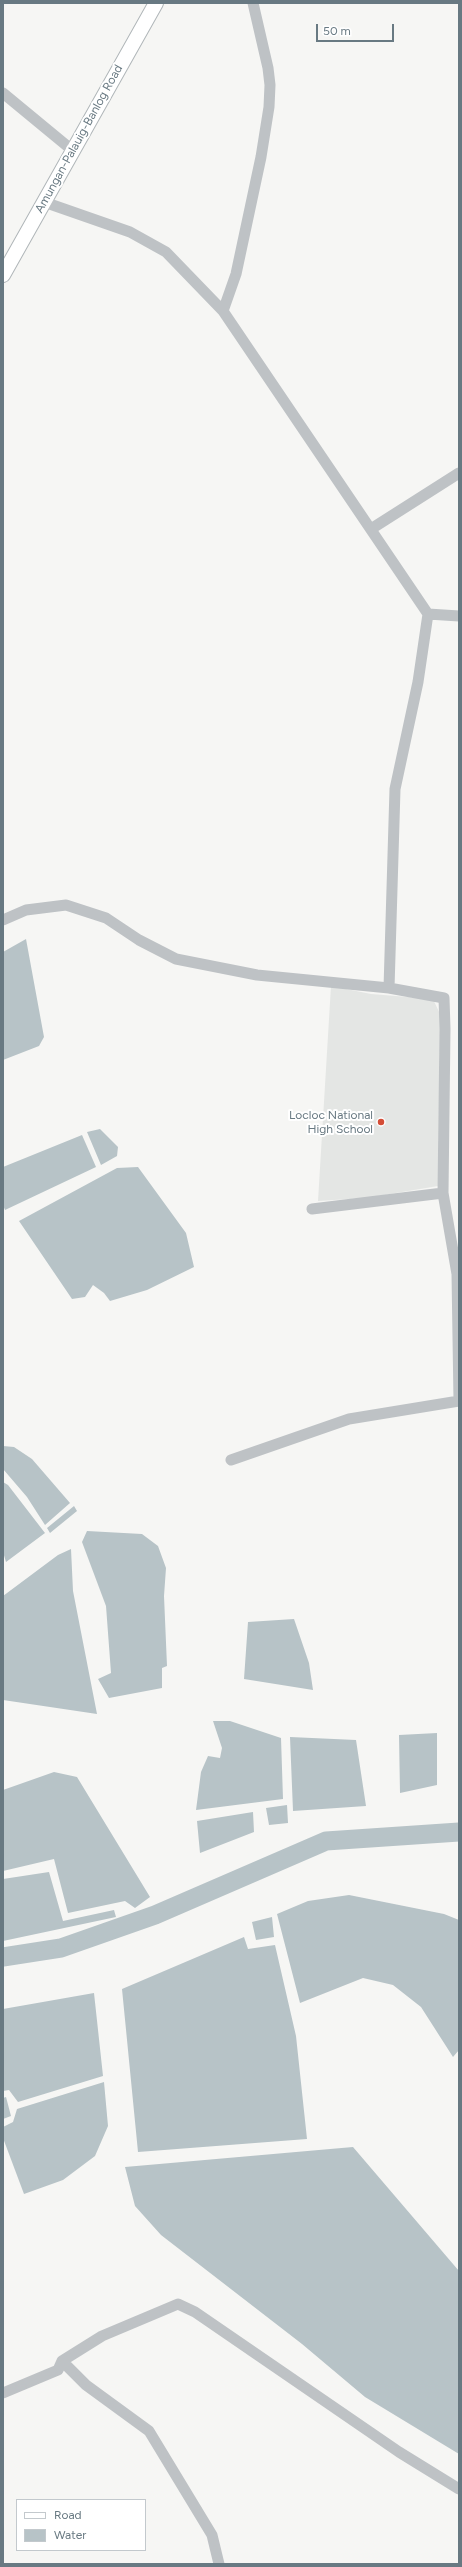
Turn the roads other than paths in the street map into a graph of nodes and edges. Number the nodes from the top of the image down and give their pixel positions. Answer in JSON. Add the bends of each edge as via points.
{"nodes":[{"id":1,"x":156,"y":3,"type":"edge"},
{"id":2,"x":253,"y":3,"type":"edge"},
{"id":3,"x":3,"y":93,"type":"edge"},
{"id":4,"x":72,"y":150,"type":"junction"},
{"id":5,"x":44,"y":202,"type":"junction"},
{"id":6,"x":3,"y":275,"type":"edge"},
{"id":7,"x":223,"y":311,"type":"junction"},
{"id":8,"x":459,"y":474,"type":"edge"},
{"id":9,"x":371,"y":529,"type":"junction"},
{"id":10,"x":428,"y":614,"type":"junction"},
{"id":11,"x":459,"y":616,"type":"edge"},
{"id":12,"x":3,"y":920,"type":"edge"},
{"id":13,"x":389,"y":988,"type":"junction"},
{"id":14,"x":443,"y":1193,"type":"junction"},
{"id":15,"x":312,"y":1209,"type":"dead end"},
{"id":16,"x":459,"y":1361,"type":"edge"},
{"id":17,"x":231,"y":1460,"type":"dead end"},
{"id":18,"x":62,"y":2361,"type":"junction"},
{"id":19,"x":3,"y":2394,"type":"edge"},
{"id":20,"x":459,"y":2489,"type":"edge"},
{"id":21,"x":219,"y":2564,"type":"edge"}],
"edges":[{"from":1,"to":4,"type":"main road","name":"Amungan-Palauig-Banlog Road"},
{"from":2,"to":7,"type":"street","via":[[268,68],[269,108],[236,274]]},
{"from":3,"to":4,"type":"street"},
{"from":4,"to":5,"type":"main road","name":"Amungan-Palauig-Banlog Road"},
{"from":5,"to":6,"type":"main road","name":"Amungan-Palauig-Banlog Road"},
{"from":5,"to":7,"type":"street","via":[[130,232],[166,252]]},
{"from":7,"to":9,"type":"street"},
{"from":8,"to":9,"type":"street"},
{"from":9,"to":10,"type":"street"},
{"from":10,"to":11,"type":"street"},
{"from":10,"to":13,"type":"street","via":[[418,682],[395,788]]},
{"from":12,"to":13,"type":"street","via":[[26,910],[66,905],[106,918],[139,940],[176,959],[257,974]]},
{"from":13,"to":14,"type":"street","via":[[444,998]]},
{"from":14,"to":15,"type":"street"},
{"from":14,"to":16,"type":"street","via":[[457,1274]]},
{"from":16,"to":17,"type":"street","via":[[458,1401],[349,1419]]},
{"from":18,"to":19,"type":"street","via":[[58,2370]]},
{"from":18,"to":20,"type":"street","via":[[102,2336],[178,2304],[195,2312],[399,2452]]},
{"from":18,"to":21,"type":"street","via":[[86,2385],[148,2430],[212,2534]]}]}
